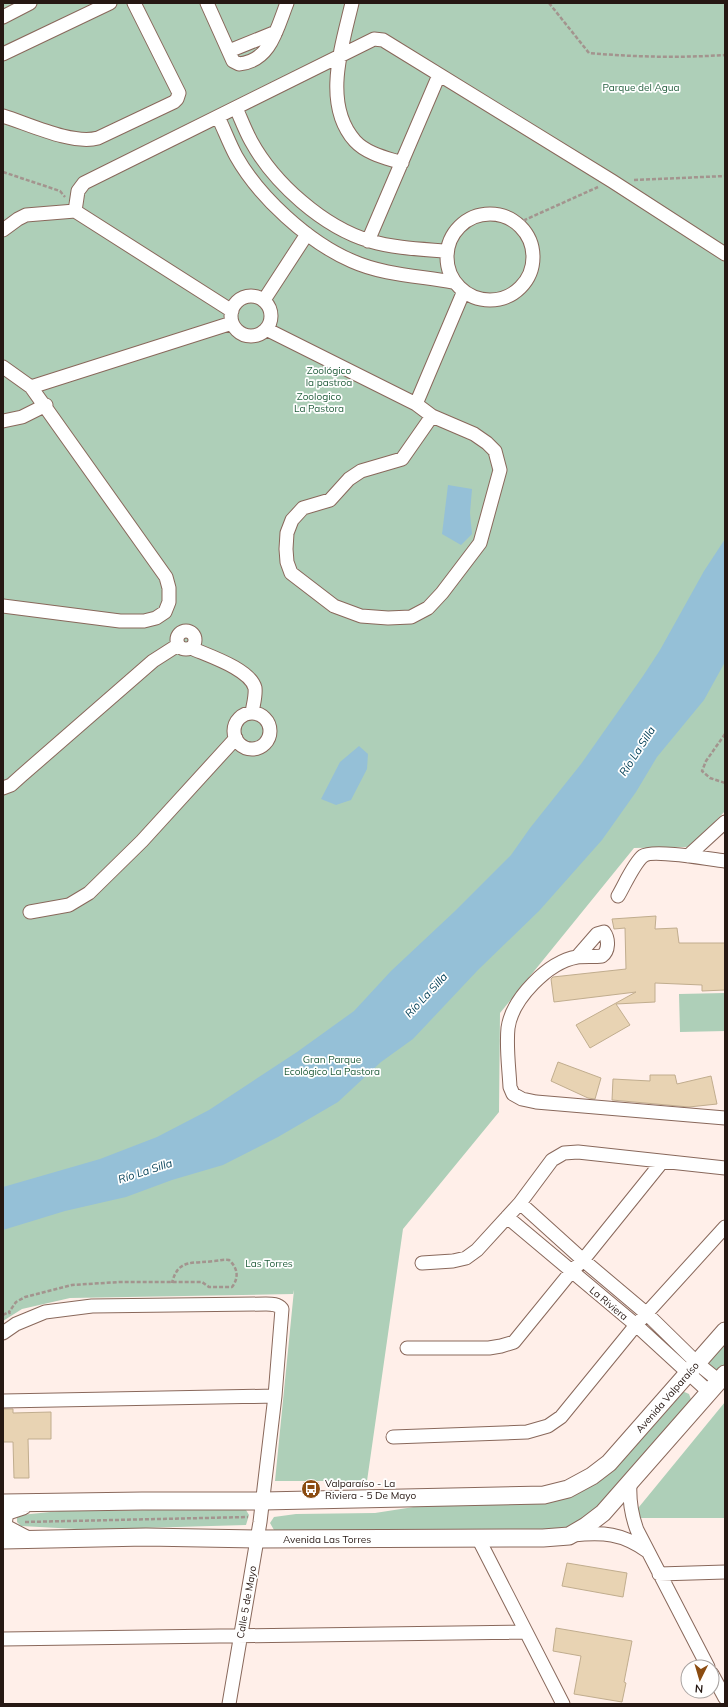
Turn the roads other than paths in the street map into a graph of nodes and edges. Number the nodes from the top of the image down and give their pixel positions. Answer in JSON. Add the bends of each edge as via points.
{"nodes":[{"id":1,"x":30,"y":3,"type":"edge"},
{"id":2,"x":110,"y":3,"type":"edge"},
{"id":3,"x":134,"y":3,"type":"edge"},
{"id":4,"x":207,"y":3,"type":"edge"},
{"id":5,"x":287,"y":3,"type":"edge"},
{"id":6,"x":352,"y":3,"type":"edge"},
{"id":7,"x":3,"y":17,"type":"edge"},
{"id":8,"x":3,"y":54,"type":"edge"},
{"id":9,"x":340,"y":56,"type":"junction"},
{"id":10,"x":439,"y":75,"type":"junction"},
{"id":11,"x":236,"y":108,"type":"junction"},
{"id":12,"x":3,"y":116,"type":"edge"},
{"id":13,"x":218,"y":117,"type":"junction"},
{"id":14,"x":402,"y":163,"type":"junction"},
{"id":15,"x":75,"y":211,"type":"junction"},
{"id":16,"x":3,"y":230,"type":"edge"},
{"id":17,"x":307,"y":234,"type":"junction"},
{"id":18,"x":368,"y":241,"type":"junction"},
{"id":19,"x":445,"y":251,"type":"junction"},
{"id":20,"x":725,"y":254,"type":"edge"},
{"id":21,"x":453,"y":282,"type":"junction"},
{"id":22,"x":463,"y":293,"type":"junction"},
{"id":23,"x":264,"y":300,"type":"junction"},
{"id":24,"x":232,"y":317,"type":"junction"},
{"id":25,"x":266,"y":330,"type":"junction"},
{"id":26,"x":3,"y":367,"type":"edge"},
{"id":27,"x":31,"y":387,"type":"junction"},
{"id":28,"x":416,"y":404,"type":"junction"},
{"id":29,"x":46,"y":405,"type":"junction"},
{"id":30,"x":432,"y":416,"type":"junction"},
{"id":31,"x":3,"y":421,"type":"edge"},
{"id":32,"x":3,"y":606,"type":"edge"},
{"id":33,"x":252,"y":713,"type":"junction"},
{"id":34,"x":236,"y":738,"type":"junction"},
{"id":35,"x":3,"y":788,"type":"edge"},
{"id":36,"x":725,"y":822,"type":"edge"},
{"id":37,"x":688,"y":856,"type":"junction"},
{"id":38,"x":725,"y":861,"type":"edge"},
{"id":39,"x":618,"y":896,"type":"dead end"},
{"id":40,"x":30,"y":912,"type":"dead end"},
{"id":41,"x":577,"y":957,"type":"dead end"},
{"id":42,"x":725,"y":1118,"type":"edge"},
{"id":43,"x":662,"y":1162,"type":"junction"},
{"id":44,"x":725,"y":1168,"type":"edge"},
{"id":45,"x":520,"y":1203,"type":"junction"},
{"id":46,"x":507,"y":1217,"type":"junction"},
{"id":47,"x":725,"y":1227,"type":"edge"},
{"id":48,"x":583,"y":1260,"type":"junction"},
{"id":49,"x":422,"y":1262,"type":"dead end"},
{"id":50,"x":571,"y":1272,"type":"junction"},
{"id":51,"x":647,"y":1314,"type":"junction"},
{"id":52,"x":636,"y":1326,"type":"junction"},
{"id":53,"x":725,"y":1331,"type":"edge"},
{"id":54,"x":3,"y":1333,"type":"edge"},
{"id":55,"x":406,"y":1348,"type":"dead end"},
{"id":56,"x":692,"y":1368,"type":"junction"},
{"id":57,"x":718,"y":1382,"type":"edge"},
{"id":58,"x":275,"y":1396,"type":"junction"},
{"id":59,"x":3,"y":1401,"type":"edge"},
{"id":60,"x":393,"y":1437,"type":"dead end"},
{"id":61,"x":630,"y":1483,"type":"junction"},
{"id":62,"x":263,"y":1501,"type":"junction"},
{"id":63,"x":4,"y":1509,"type":"edge"},
{"id":64,"x":569,"y":1536,"type":"junction"},
{"id":65,"x":3,"y":1538,"type":"edge"},
{"id":66,"x":478,"y":1538,"type":"junction"},
{"id":67,"x":27,"y":1539,"type":"junction"},
{"id":68,"x":257,"y":1539,"type":"junction"},
{"id":69,"x":649,"y":1552,"type":"junction"},
{"id":70,"x":725,"y":1572,"type":"edge"},
{"id":71,"x":659,"y":1574,"type":"junction"},
{"id":72,"x":525,"y":1632,"type":"junction"},
{"id":73,"x":240,"y":1636,"type":"junction"},
{"id":74,"x":3,"y":1639,"type":"edge"},
{"id":75,"x":707,"y":1659,"type":"edge"},
{"id":76,"x":720,"y":1686,"type":"edge"},
{"id":77,"x":725,"y":1698,"type":"edge"},
{"id":78,"x":229,"y":1704,"type":"edge"},
{"id":79,"x":563,"y":1704,"type":"edge"}],
"edges":[{"from":1,"to":7,"type":"street"},
{"from":2,"to":8,"type":"street"},
{"from":3,"to":12,"type":"street","via":[[179,93],[174,102],[89,141],[65,137]]},
{"from":4,"to":5,"type":"street","via":[[233,61],[239,64],[260,57],[270,46]]},
{"from":6,"to":9,"type":"street"},
{"from":9,"to":10,"type":"street","via":[[378,38]]},
{"from":9,"to":11,"type":"street"},
{"from":9,"to":14,"type":"street","via":[[336,96],[342,121],[356,142],[370,152]]},
{"from":10,"to":14,"type":"street"},
{"from":10,"to":20,"type":"street"},
{"from":11,"to":13,"type":"street"},
{"from":11,"to":18,"type":"street","via":[[251,141],[280,181],[314,212]]},
{"from":13,"to":15,"type":"street","via":[[84,183],[78,191]]},
{"from":13,"to":17,"type":"street","via":[[236,156],[264,195]]},
{"from":14,"to":18,"type":"street"},
{"from":15,"to":16,"type":"street","via":[[26,215]]},
{"from":15,"to":24,"type":"street"},
{"from":17,"to":21,"type":"street","via":[[323,246],[352,261],[381,270]]},
{"from":17,"to":23,"type":"street"},
{"from":18,"to":19,"type":"street"},
{"from":19,"to":21,"type":"street"},
{"from":19,"to":22,"type":"street","via":[[457,228],[470,218],[485,214],[504,216],[518,223],[528,236],[533,251],[532,268],[526,281],[515,292],[501,299],[488,300]]},
{"from":21,"to":22,"type":"street"},
{"from":22,"to":28,"type":"street"},
{"from":23,"to":24,"type":"street","via":[[255,296],[245,297],[237,302]]},
{"from":23,"to":25,"type":"street","via":[[271,314]]},
{"from":24,"to":25,"type":"street","via":[[237,330],[244,334],[252,336]]},
{"from":24,"to":27,"type":"street"},
{"from":25,"to":28,"type":"street"},
{"from":26,"to":27,"type":"street"},
{"from":27,"to":29,"type":"street"},
{"from":28,"to":30,"type":"street"},
{"from":29,"to":31,"type":"street","via":[[22,417]]},
{"from":29,"to":32,"type":"street","via":[[166,577],[169,602],[165,612],[144,621],[120,621]]},
{"from":30,"to":30,"type":"street","via":[[480,438],[495,451],[500,470],[480,543],[442,593],[428,608],[411,617],[361,616],[334,606],[291,573],[286,562],[286,549],[287,533],[292,520],[303,508],[330,500],[349,479],[361,472],[402,459]]},
{"from":33,"to":34,"type":"street","via":[[245,714],[235,724]]},
{"from":33,"to":34,"type":"street","via":[[259,714],[269,724],[270,731],[265,743],[252,749],[239,744]]},
{"from":33,"to":35,"type":"street","via":[[254,688],[250,678],[239,669],[192,648],[195,638],[191,632],[180,632],[176,642],[178,645],[153,661],[11,785]]},
{"from":34,"to":40,"type":"street","via":[[142,841],[89,894],[69,905]]},
{"from":36,"to":37,"type":"street"},
{"from":37,"to":38,"type":"street"},
{"from":37,"to":39,"type":"street","via":[[647,853],[640,858]]},
{"from":41,"to":42,"type":"street","via":[[558,963],[546,972],[515,1008],[508,1029],[512,1094],[536,1102]]},
{"from":43,"to":44,"type":"street"},
{"from":43,"to":45,"type":"street","via":[[578,1152],[564,1153],[552,1160]]},
{"from":43,"to":48,"type":"street"},
{"from":45,"to":46,"type":"street"},
{"from":45,"to":48,"type":"street","name":"La Riviera"},
{"from":46,"to":49,"type":"street","via":[[477,1250],[466,1258],[453,1262]]},
{"from":46,"to":50,"type":"street","name":"La Riviera"},
{"from":47,"to":51,"type":"street"},
{"from":48,"to":50,"type":"street"},
{"from":48,"to":51,"type":"street","name":"La Riviera"},
{"from":50,"to":52,"type":"street","name":"La Riviera"},
{"from":50,"to":55,"type":"street","via":[[514,1342],[489,1348]]},
{"from":51,"to":52,"type":"street"},
{"from":51,"to":56,"type":"street","name":"La Riviera"},
{"from":52,"to":56,"type":"street","name":"La Riviera"},
{"from":52,"to":60,"type":"street","via":[[561,1417],[548,1426],[520,1432]]},
{"from":53,"to":56,"type":"main road","name":"Avenida Valparaíso"},
{"from":54,"to":58,"type":"street","name":"Calle 5 de Mayo","via":[[16,1324],[45,1312],[92,1306],[275,1304],[280,1306],[282,1315]]},
{"from":56,"to":57,"type":"street","name":"La Riviera"},
{"from":56,"to":62,"type":"main road","name":"Avenida Valparaíso","via":[[609,1463],[568,1490],[544,1495]]},
{"from":57,"to":61,"type":"main road"},
{"from":58,"to":59,"type":"street"},
{"from":58,"to":62,"type":"street","name":"Calle 5 de Mayo"},
{"from":61,"to":64,"type":"main road","name":"Avenida Las Torres","via":[[603,1513]]},
{"from":61,"to":69,"type":"street","via":[[631,1514]]},
{"from":62,"to":63,"type":"main road","via":[[38,1502]]},
{"from":62,"to":68,"type":"street","name":"Calle 5 de Mayo"},
{"from":63,"to":67,"type":"main road","via":[[3,1518],[8,1530]]},
{"from":64,"to":66,"type":"main road","name":"Avenida Las Torres"},
{"from":64,"to":69,"type":"street","via":[[596,1533],[618,1535]]},
{"from":65,"to":67,"type":"main road","name":"Avenida Las Torres"},
{"from":66,"to":68,"type":"main road","name":"Avenida Las Torres"},
{"from":66,"to":72,"type":"street"},
{"from":67,"to":68,"type":"main road","name":"Avenida Las Torres","via":[[146,1536]]},
{"from":68,"to":73,"type":"street","name":"Calle 5 de Mayo"},
{"from":69,"to":71,"type":"street"},
{"from":70,"to":71,"type":"street"},
{"from":71,"to":75,"type":"street"},
{"from":72,"to":73,"type":"street"},
{"from":72,"to":79,"type":"street"},
{"from":73,"to":74,"type":"street"},
{"from":73,"to":78,"type":"street","name":"Calle 5 de Mayo"},
{"from":76,"to":77,"type":"street"}]}
